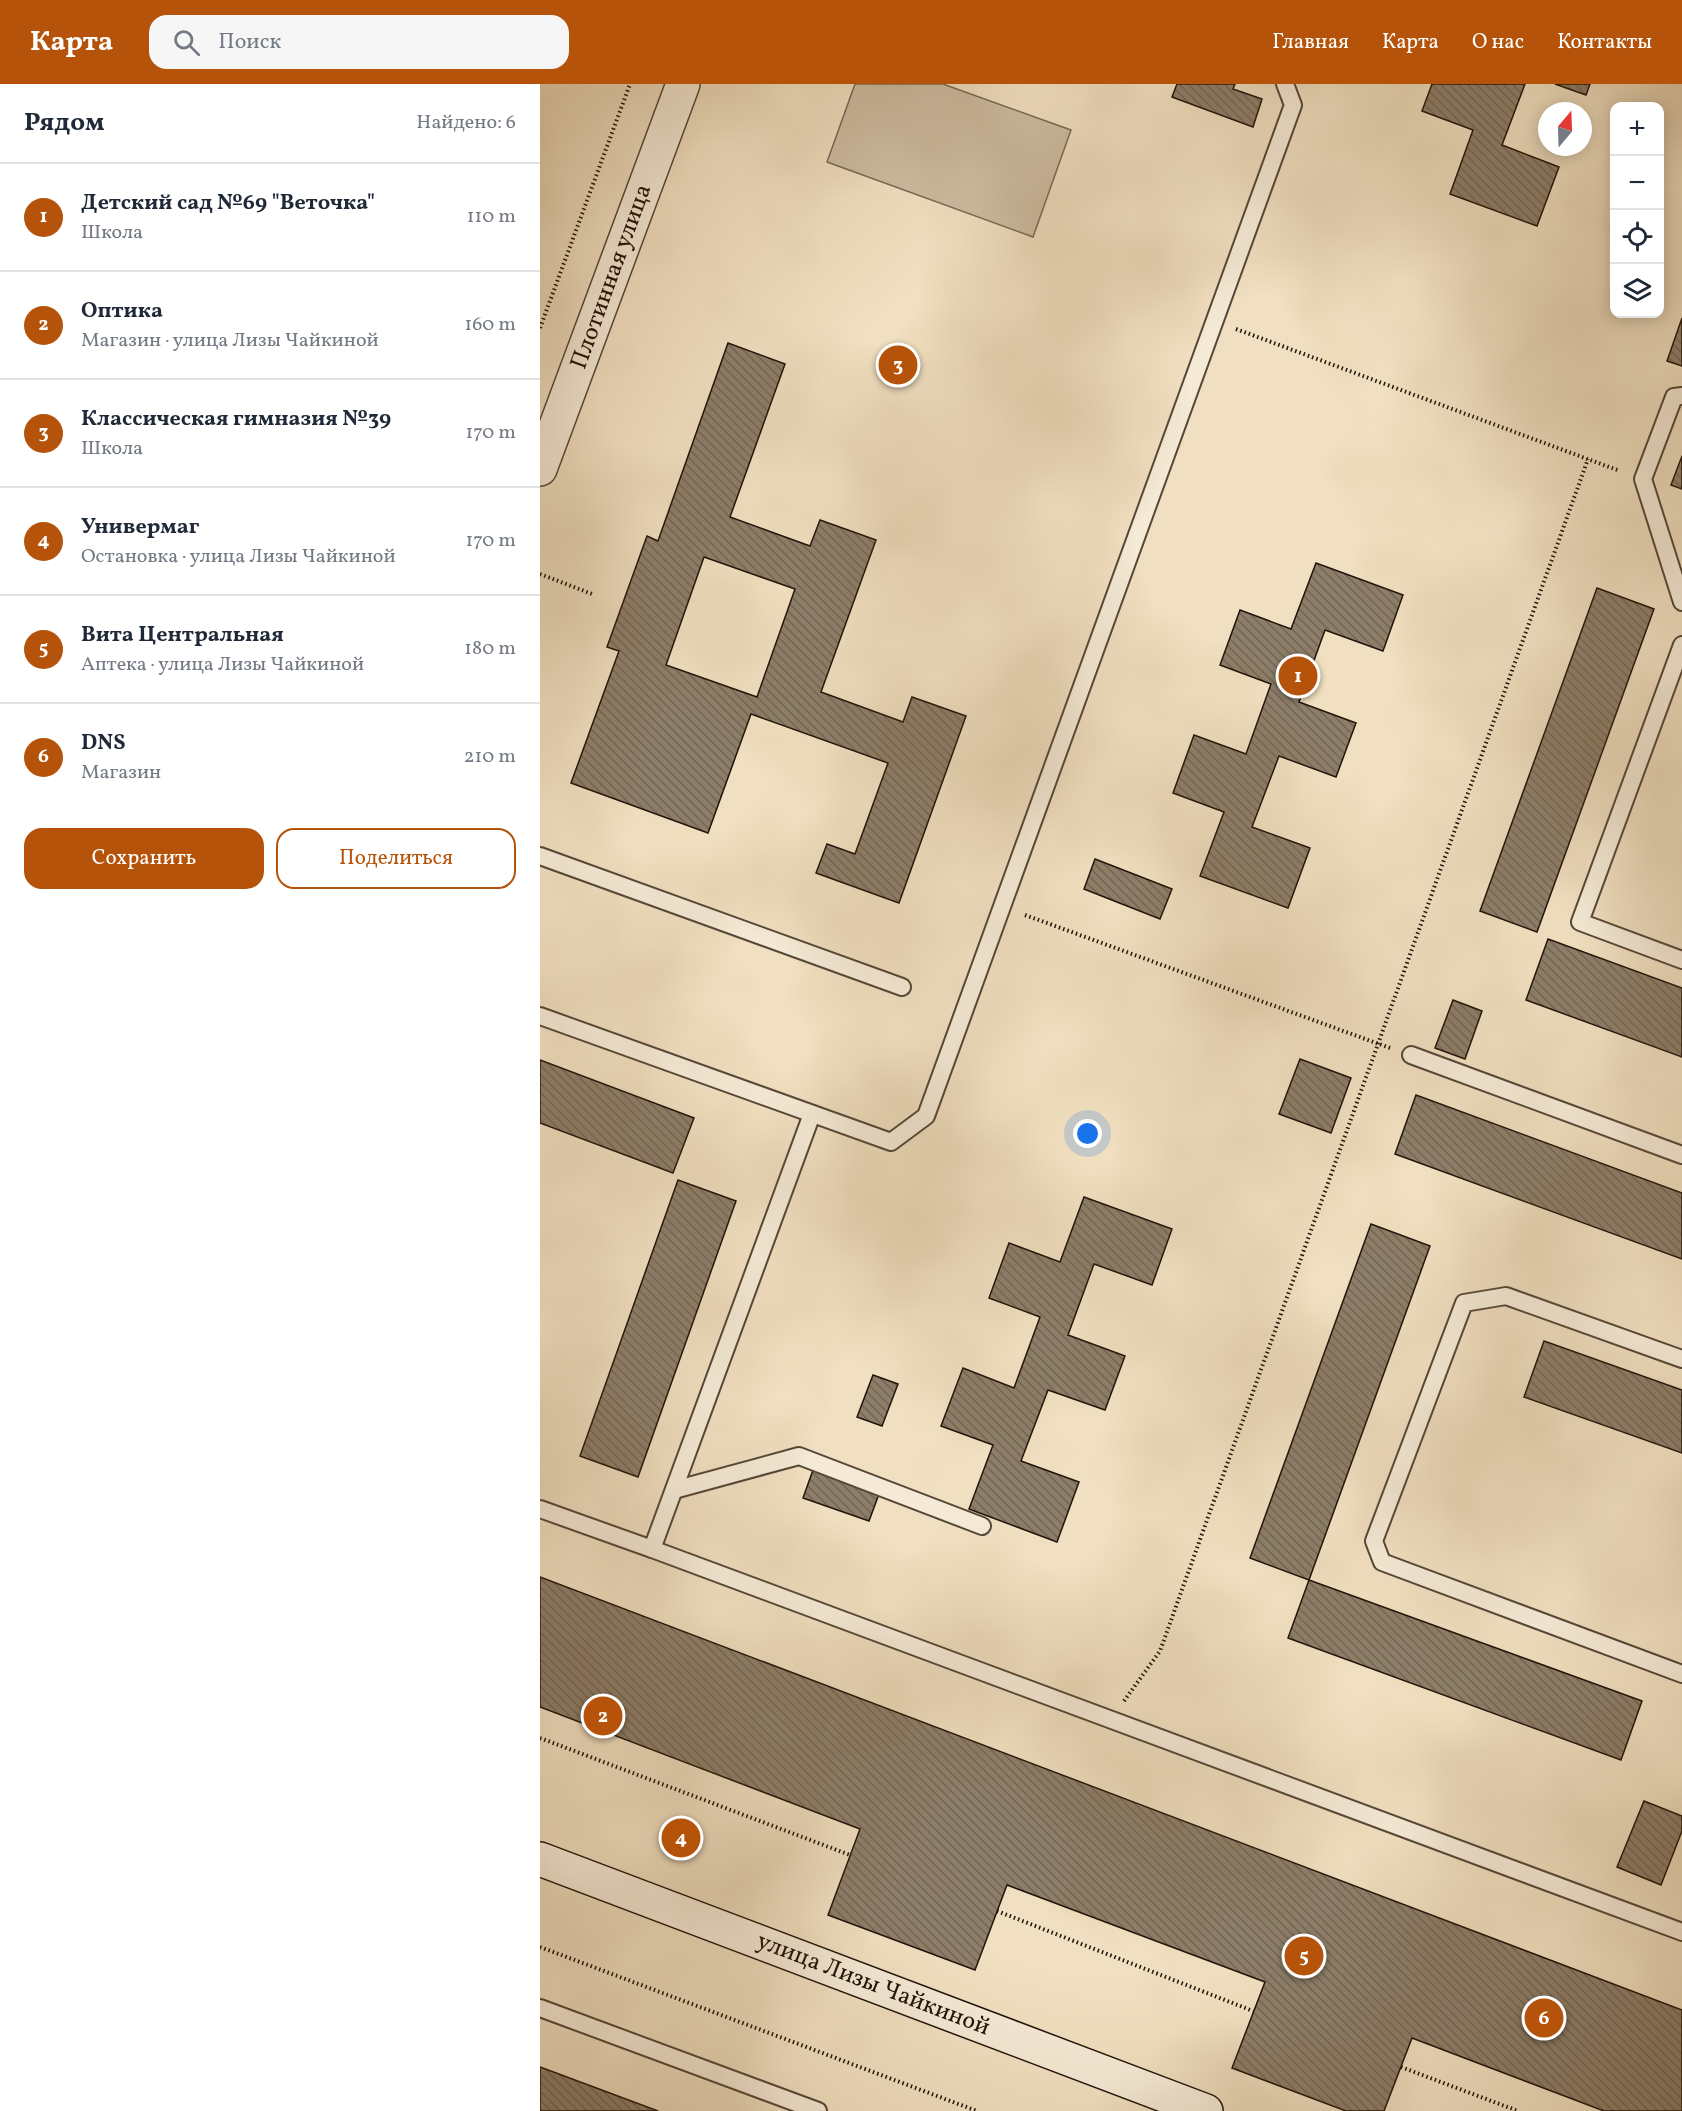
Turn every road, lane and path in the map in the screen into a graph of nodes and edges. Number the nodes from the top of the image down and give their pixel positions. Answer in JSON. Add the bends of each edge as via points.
{"nodes":[{"id":1,"x":630,"y":84,"type":"edge"},
{"id":2,"x":683,"y":84,"type":"edge"},
{"id":3,"x":1285,"y":84,"type":"edge"},
{"id":4,"x":1214,"y":321,"type":"junction"},
{"id":5,"x":540,"y":328,"type":"edge"},
{"id":6,"x":1682,"y":396,"type":"edge"},
{"id":7,"x":546,"y":434,"type":"edge"},
{"id":8,"x":1588,"y":459,"type":"junction"},
{"id":9,"x":540,"y":469,"type":"edge"},
{"id":10,"x":1643,"y":479,"type":"junction"},
{"id":11,"x":540,"y":574,"type":"edge"},
{"id":12,"x":592,"y":594,"type":"dead end"},
{"id":13,"x":1682,"y":602,"type":"edge"},
{"id":14,"x":1682,"y":645,"type":"edge"},
{"id":15,"x":540,"y":856,"type":"edge"},
{"id":16,"x":1002,"y":906,"type":"junction"},
{"id":17,"x":1682,"y":960,"type":"edge"},
{"id":18,"x":902,"y":987,"type":"dead end"},
{"id":19,"x":540,"y":1016,"type":"edge"},
{"id":20,"x":1379,"y":1044,"type":"junction"},
{"id":21,"x":1411,"y":1055,"type":"joint"},
{"id":22,"x":812,"y":1114,"type":"junction"},
{"id":23,"x":1682,"y":1155,"type":"edge"},
{"id":24,"x":1682,"y":1359,"type":"edge"},
{"id":25,"x":674,"y":1490,"type":"junction"},
{"id":26,"x":540,"y":1509,"type":"edge"},
{"id":27,"x":982,"y":1526,"type":"dead end"},
{"id":28,"x":652,"y":1549,"type":"junction"},
{"id":29,"x":1682,"y":1674,"type":"edge"},
{"id":30,"x":1110,"y":1719,"type":"junction"},
{"id":31,"x":540,"y":1738,"type":"edge"},
{"id":32,"x":850,"y":1855,"type":"dead end"},
{"id":33,"x":540,"y":1859,"type":"edge"},
{"id":34,"x":997,"y":1911,"type":"dead end"},
{"id":35,"x":1682,"y":1932,"type":"edge"},
{"id":36,"x":540,"y":1947,"type":"edge"},
{"id":37,"x":540,"y":2008,"type":"edge"},
{"id":38,"x":1253,"y":2012,"type":"dead end"},
{"id":39,"x":1401,"y":2067,"type":"dead end"},
{"id":40,"x":818,"y":2111,"type":"edge"},
{"id":41,"x":977,"y":2111,"type":"edge"},
{"id":42,"x":1206,"y":2111,"type":"edge"},
{"id":43,"x":1518,"y":2111,"type":"edge"}],
"edges":[{"from":1,"to":5,"type":"path"},
{"from":2,"to":7,"type":"main road","name":"Плотинная улица"},
{"from":3,"to":4,"type":"lane","via":[[1293,105]]},
{"from":4,"to":8,"type":"path"},
{"from":4,"to":16,"type":"lane"},
{"from":6,"to":10,"type":"lane","via":[[1674,397]]},
{"from":7,"to":9,"type":"main road","name":"Плотинная улица"},
{"from":8,"to":10,"type":"path"},
{"from":8,"to":20,"type":"path"},
{"from":10,"to":13,"type":"lane"},
{"from":11,"to":12,"type":"path"},
{"from":14,"to":17,"type":"lane","via":[[1580,922]]},
{"from":15,"to":18,"type":"lane"},
{"from":16,"to":20,"type":"path"},
{"from":16,"to":22,"type":"lane","via":[[926,1116],[891,1142]]},
{"from":19,"to":22,"type":"lane"},
{"from":20,"to":21,"type":"path"},
{"from":20,"to":30,"type":"path","via":[[1160,1651]]},
{"from":21,"to":23,"type":"lane"},
{"from":22,"to":25,"type":"lane"},
{"from":24,"to":29,"type":"lane","via":[[1506,1296],[1464,1303],[1374,1541],[1382,1562]]},
{"from":25,"to":27,"type":"lane","via":[[800,1456]]},
{"from":25,"to":28,"type":"lane"},
{"from":26,"to":28,"type":"lane"},
{"from":28,"to":30,"type":"lane"},
{"from":30,"to":35,"type":"lane"},
{"from":31,"to":32,"type":"path"},
{"from":33,"to":42,"type":"main road","name":"улица Лизы Чайкиной"},
{"from":34,"to":38,"type":"path"},
{"from":36,"to":41,"type":"path"},
{"from":37,"to":40,"type":"lane"},
{"from":39,"to":43,"type":"path"}]}
